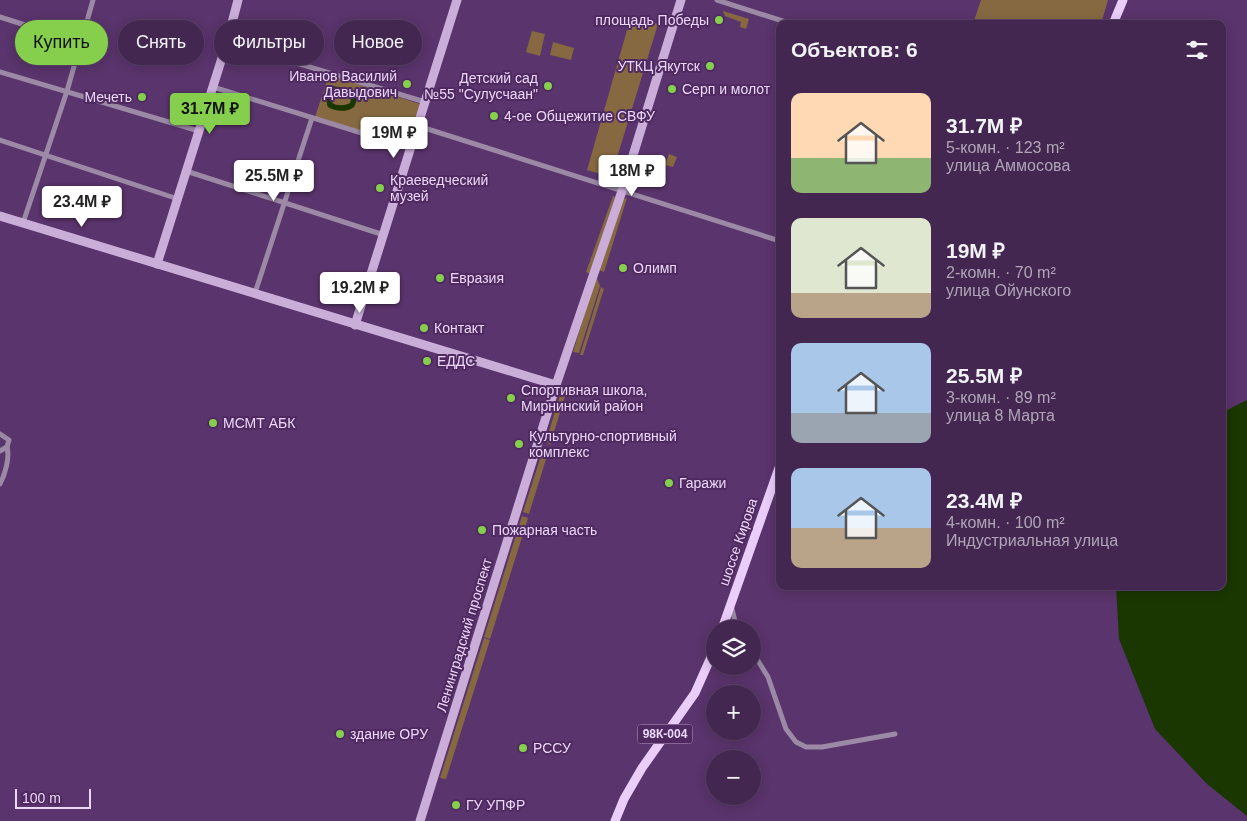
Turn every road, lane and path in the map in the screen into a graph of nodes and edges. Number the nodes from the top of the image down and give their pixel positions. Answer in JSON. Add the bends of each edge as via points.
{"nodes":[{"id":1,"x":93,"y":0,"type":"edge"},
{"id":2,"x":238,"y":0,"type":"edge"},
{"id":3,"x":457,"y":0,"type":"edge"},
{"id":4,"x":681,"y":0,"type":"edge"},
{"id":5,"x":717,"y":0,"type":"edge"},
{"id":6,"x":1123,"y":0,"type":"edge"},
{"id":7,"x":0,"y":17,"type":"edge"},
{"id":8,"x":87,"y":20,"type":"edge"},
{"id":9,"x":233,"y":20,"type":"edge"},
{"id":10,"x":780,"y":20,"type":"edge"},
{"id":11,"x":1115,"y":20,"type":"edge"},
{"id":12,"x":15,"y":22,"type":"edge"},
{"id":13,"x":74,"y":65,"type":"edge"},
{"id":14,"x":220,"y":65,"type":"edge"},
{"id":15,"x":303,"y":65,"type":"edge"},
{"id":16,"x":0,"y":72,"type":"edge"},
{"id":17,"x":213,"y":87,"type":"junction"},
{"id":18,"x":67,"y":91,"type":"junction"},
{"id":19,"x":425,"y":102,"type":"junction"},
{"id":20,"x":312,"y":118,"type":"junction"},
{"id":21,"x":418,"y":126,"type":"junction"},
{"id":22,"x":199,"y":131,"type":"junction"},
{"id":23,"x":0,"y":140,"type":"edge"},
{"id":24,"x":410,"y":148,"type":"junction"},
{"id":25,"x":44,"y":155,"type":"junction"},
{"id":26,"x":186,"y":171,"type":"junction"},
{"id":27,"x":622,"y":191,"type":"junction"},
{"id":28,"x":178,"y":199,"type":"junction"},
{"id":29,"x":284,"y":202,"type":"junction"},
{"id":30,"x":0,"y":216,"type":"edge"},
{"id":31,"x":23,"y":223,"type":"junction"},
{"id":32,"x":384,"y":235,"type":"junction"},
{"id":33,"x":776,"y":240,"type":"edge"},
{"id":34,"x":157,"y":264,"type":"junction"},
{"id":35,"x":255,"y":293,"type":"junction"},
{"id":36,"x":355,"y":325,"type":"junction"},
{"id":37,"x":556,"y":385,"type":"junction"},
{"id":38,"x":0,"y":434,"type":"edge"},
{"id":39,"x":6,"y":447,"type":"junction"},
{"id":40,"x":0,"y":451,"type":"edge"},
{"id":41,"x":776,"y":475,"type":"edge"},
{"id":42,"x":0,"y":484,"type":"edge"},
{"id":43,"x":731,"y":604,"type":"junction"},
{"id":44,"x":725,"y":620,"type":"edge"},
{"id":45,"x":735,"y":620,"type":"edge"},
{"id":46,"x":761,"y":666,"type":"edge"},
{"id":47,"x":706,"y":668,"type":"edge"},
{"id":48,"x":894,"y":734,"type":"dead end"},
{"id":49,"x":420,"y":821,"type":"edge"},
{"id":50,"x":615,"y":821,"type":"edge"}],
"edges":[{"from":1,"to":8,"type":"street"},
{"from":2,"to":9,"type":"main road"},
{"from":3,"to":19,"type":"main road"},
{"from":4,"to":27,"type":"main road","name":"Ленинградский проспект"},
{"from":5,"to":10,"type":"street"},
{"from":6,"to":11,"type":"main road"},
{"from":7,"to":12,"type":"street"},
{"from":13,"to":18,"type":"street"},
{"from":14,"to":17,"type":"main road"},
{"from":15,"to":19,"type":"street"},
{"from":16,"to":18,"type":"street"},
{"from":17,"to":20,"type":"street"},
{"from":17,"to":22,"type":"main road"},
{"from":18,"to":22,"type":"street"},
{"from":18,"to":25,"type":"street"},
{"from":19,"to":21,"type":"main road"},
{"from":20,"to":24,"type":"street"},
{"from":20,"to":29,"type":"street"},
{"from":21,"to":24,"type":"main road"},
{"from":21,"to":27,"type":"street"},
{"from":22,"to":26,"type":"main road"},
{"from":23,"to":25,"type":"street"},
{"from":24,"to":32,"type":"main road"},
{"from":25,"to":28,"type":"street"},
{"from":25,"to":31,"type":"street"},
{"from":26,"to":28,"type":"main road"},
{"from":26,"to":29,"type":"street"},
{"from":27,"to":33,"type":"street"},
{"from":27,"to":37,"type":"main road","name":"Ленинградский проспект"},
{"from":28,"to":34,"type":"main road"},
{"from":29,"to":32,"type":"street"},
{"from":29,"to":35,"type":"street"},
{"from":30,"to":31,"type":"main road"},
{"from":31,"to":34,"type":"main road"},
{"from":32,"to":36,"type":"main road"},
{"from":34,"to":35,"type":"main road"},
{"from":35,"to":36,"type":"main road"},
{"from":36,"to":37,"type":"main road"},
{"from":37,"to":49,"type":"main road","name":"Ленинградский проспект"},
{"from":38,"to":39,"type":"street","via":[[9,440]]},
{"from":39,"to":40,"type":"street"},
{"from":39,"to":42,"type":"street","via":[[8,458]]},
{"from":41,"to":43,"type":"main road","name":"шоссе Кирова"},
{"from":43,"to":44,"type":"main road","name":"шоссе Кирова"},
{"from":43,"to":45,"type":"street"},
{"from":46,"to":48,"type":"street","via":[[786,729],[796,742],[806,747],[822,746]]},
{"from":47,"to":50,"type":"main road","number":"98К-004","via":[[695,693],[642,768]]}]}
